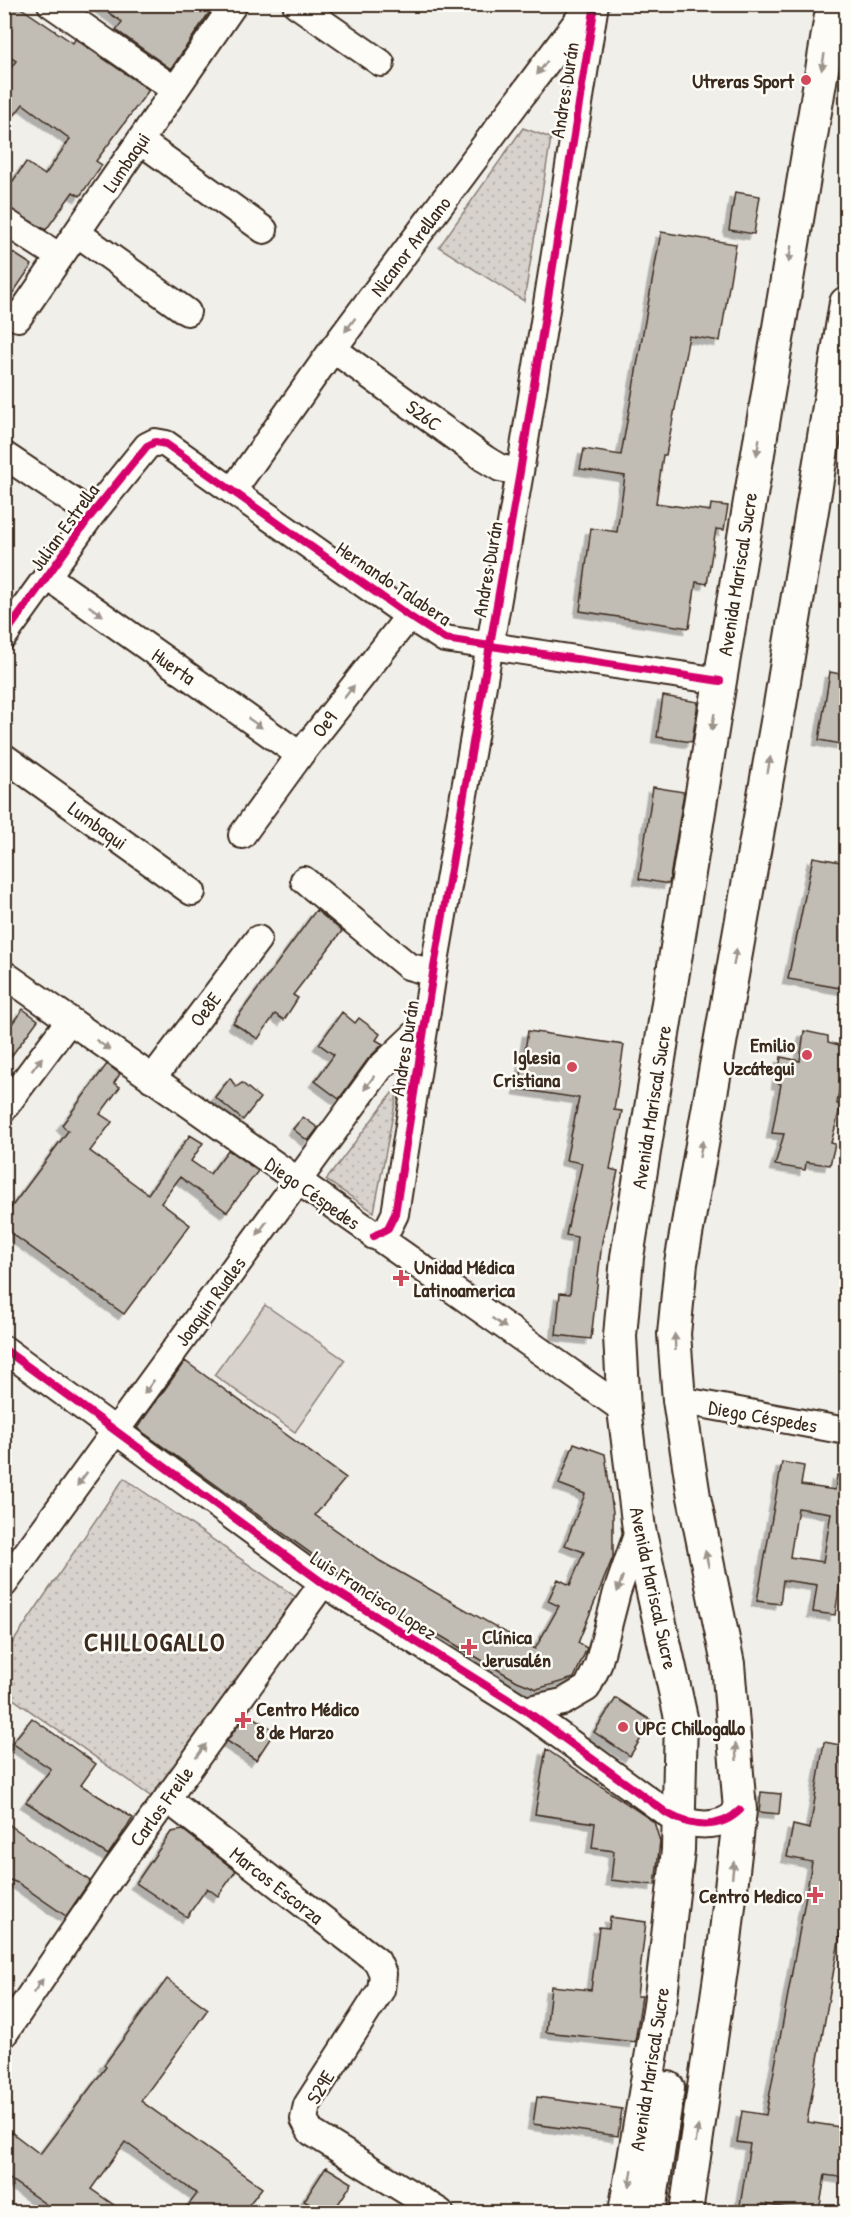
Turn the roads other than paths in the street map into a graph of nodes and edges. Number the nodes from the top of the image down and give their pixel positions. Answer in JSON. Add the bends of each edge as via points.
{"nodes":[{"id":1,"x":51,"y":4,"type":"edge"},
{"id":2,"x":234,"y":4,"type":"edge"},
{"id":3,"x":296,"y":4,"type":"edge"},
{"id":4,"x":590,"y":4,"type":"edge"},
{"id":5,"x":595,"y":4,"type":"edge"},
{"id":6,"x":833,"y":4,"type":"edge"},
{"id":7,"x":381,"y":63,"type":"dead end"},
{"id":8,"x":175,"y":90,"type":"junction"},
{"id":9,"x":140,"y":141,"type":"junction"},
{"id":10,"x":4,"y":221,"type":"edge"},
{"id":11,"x":264,"y":230,"type":"dead end"},
{"id":12,"x":77,"y":233,"type":"junction"},
{"id":13,"x":60,"y":257,"type":"junction"},
{"id":14,"x":846,"y":303,"type":"edge"},
{"id":15,"x":187,"y":312,"type":"dead end"},
{"id":16,"x":18,"y":318,"type":"dead end"},
{"id":17,"x":333,"y":349,"type":"junction"},
{"id":18,"x":155,"y":442,"type":"joint"},
{"id":19,"x":4,"y":455,"type":"edge"},
{"id":20,"x":520,"y":471,"type":"junction"},
{"id":21,"x":232,"y":490,"type":"junction"},
{"id":22,"x":92,"y":514,"type":"junction"},
{"id":23,"x":48,"y":577,"type":"junction"},
{"id":24,"x":409,"y":616,"type":"junction"},
{"id":25,"x":4,"y":636,"type":"edge"},
{"id":26,"x":490,"y":647,"type":"junction"},
{"id":27,"x":720,"y":681,"type":"junction"},
{"id":28,"x":300,"y":755,"type":"junction"},
{"id":29,"x":4,"y":757,"type":"edge"},
{"id":30,"x":242,"y":835,"type":"dead end"},
{"id":31,"x":304,"y":880,"type":"dead end"},
{"id":32,"x":192,"y":892,"type":"dead end"},
{"id":33,"x":258,"y":939,"type":"dead end"},
{"id":34,"x":433,"y":973,"type":"junction"},
{"id":35,"x":4,"y":974,"type":"edge"},
{"id":36,"x":69,"y":1021,"type":"junction"},
{"id":37,"x":424,"y":1026,"type":"junction"},
{"id":38,"x":152,"y":1079,"type":"junction"},
{"id":39,"x":4,"y":1108,"type":"edge"},
{"id":40,"x":296,"y":1181,"type":"junction"},
{"id":41,"x":374,"y":1236,"type":"junction"},
{"id":42,"x":4,"y":1349,"type":"edge"},
{"id":43,"x":680,"y":1400,"type":"junction"},
{"id":44,"x":624,"y":1410,"type":"junction"},
{"id":45,"x":846,"y":1431,"type":"edge"},
{"id":46,"x":117,"y":1432,"type":"junction"},
{"id":47,"x":639,"y":1529,"type":"junction"},
{"id":48,"x":323,"y":1583,"type":"junction"},
{"id":49,"x":4,"y":1584,"type":"edge"},
{"id":50,"x":525,"y":1710,"type":"junction"},
{"id":51,"x":167,"y":1799,"type":"junction"},
{"id":52,"x":740,"y":1810,"type":"junction"},
{"id":53,"x":679,"y":1835,"type":"junction"},
{"id":54,"x":384,"y":1974,"type":"joint"},
{"id":55,"x":4,"y":2034,"type":"edge"},
{"id":56,"x":440,"y":2212,"type":"edge"},
{"id":57,"x":625,"y":2212,"type":"edge"},
{"id":58,"x":649,"y":2212,"type":"edge"},
{"id":59,"x":686,"y":2212,"type":"edge"}],
"edges":[{"from":1,"to":8,"type":"street"},
{"from":2,"to":8,"type":"street","name":"Lumbaqui"},
{"from":3,"to":7,"type":"street"},
{"from":4,"to":17,"type":"street","name":"Nicanor Arellano","one_way":true},
{"from":5,"to":20,"type":"street","name":"Andres Durán"},
{"from":6,"to":27,"type":"main road","name":"Avenida Mariscal Sucre","one_way":true},
{"from":8,"to":9,"type":"street","name":"Lumbaqui"},
{"from":9,"to":11,"type":"street"},
{"from":9,"to":12,"type":"street","name":"Lumbaqui"},
{"from":10,"to":13,"type":"street"},
{"from":12,"to":13,"type":"street","name":"Lumbaqui"},
{"from":12,"to":15,"type":"street"},
{"from":13,"to":16,"type":"street","name":"Lumbaqui"},
{"from":43,"to":14,"type":"main road","one_way":true,"via":[[674,1334],[681,1263],[778,717]]},
{"from":17,"to":20,"type":"street","name":"S26C","via":[[485,459],[500,468]]},
{"from":17,"to":21,"type":"street","name":"Nicanor Arellano"},
{"from":18,"to":21,"type":"street","name":"Hernando Talabera","via":[[166,444]]},
{"from":18,"to":22,"type":"street","name":"Julian Estrella","via":[[147,446]]},
{"from":19,"to":22,"type":"street"},
{"from":20,"to":26,"type":"street","name":"Andres Durán"},
{"from":21,"to":24,"type":"street","name":"Hernando Talabera"},
{"from":22,"to":23,"type":"street","name":"Julian Estrella"},
{"from":23,"to":25,"type":"street","name":"Julian Estrella"},
{"from":23,"to":28,"type":"street","name":"Huerta","one_way":true},
{"from":24,"to":26,"type":"street","name":"Hernando Talabera","via":[[445,639]]},
{"from":28,"to":24,"type":"street","name":"Oe9","one_way":true},
{"from":26,"to":27,"type":"street","name":"Hernando Talabera"},
{"from":26,"to":34,"type":"street","name":"Andres Durán"},
{"from":27,"to":44,"type":"main road","name":"Avenida Mariscal Sucre","one_way":true,"via":[[627,1257],[620,1336]]},
{"from":28,"to":30,"type":"street","name":"Oe9"},
{"from":29,"to":32,"type":"street","name":"Lumbaqui"},
{"from":31,"to":34,"type":"street","via":[[408,966]]},
{"from":33,"to":38,"type":"street","name":"Oe8E"},
{"from":34,"to":37,"type":"street","name":"Andres Durán"},
{"from":35,"to":36,"type":"street","name":"Diego Céspedes"},
{"from":36,"to":38,"type":"street","name":"Diego Céspedes","one_way":true},
{"from":39,"to":36,"type":"street","one_way":true},
{"from":37,"to":40,"type":"street","name":"Joaquin Ruales","one_way":true,"via":[[380,1068]]},
{"from":37,"to":41,"type":"street","name":"Andres Durán","via":[[395,1214],[388,1228]]},
{"from":38,"to":40,"type":"street","name":"Diego Céspedes"},
{"from":40,"to":41,"type":"street","name":"Diego Céspedes"},
{"from":40,"to":46,"type":"street","name":"Joaquin Ruales","one_way":true},
{"from":41,"to":44,"type":"street","name":"Diego Céspedes","one_way":true},
{"from":42,"to":46,"type":"street","name":"Luis Francisco Lopez"},
{"from":43,"to":45,"type":"street","name":"Diego Céspedes"},
{"from":52,"to":43,"type":"main road","one_way":true,"via":[[725,1647],[694,1497]]},
{"from":44,"to":47,"type":"main road","name":"Avenida Mariscal Sucre"},
{"from":46,"to":48,"type":"street","name":"Luis Francisco Lopez"},
{"from":46,"to":49,"type":"street","name":"Joaquin Ruales","one_way":true},
{"from":47,"to":50,"type":"street","one_way":true,"via":[[588,1688],[574,1698]]},
{"from":47,"to":53,"type":"main road","name":"Avenida Mariscal Sucre","via":[[681,1718]]},
{"from":48,"to":50,"type":"street","name":"Luis Francisco Lopez"},
{"from":51,"to":48,"type":"street","name":"Carlos Freile","one_way":true},
{"from":50,"to":53,"type":"street","name":"Luis Francisco Lopez"},
{"from":51,"to":54,"type":"street","name":"Marcos Escorza","via":[[377,1961]]},
{"from":55,"to":51,"type":"street","name":"Carlos Freile","one_way":true},
{"from":52,"to":53,"type":"street","name":"Luis Francisco Lopez","via":[[725,1821]]},
{"from":59,"to":52,"type":"main road","one_way":true},
{"from":53,"to":57,"type":"main road","name":"Avenida Mariscal Sucre","one_way":true,"via":[[660,2005]]},
{"from":53,"to":58,"type":"main road","via":[[691,1907]]},
{"from":54,"to":56,"type":"street","name":"S29E","via":[[381,1990],[307,2105],[304,2119],[311,2132]]}]}
